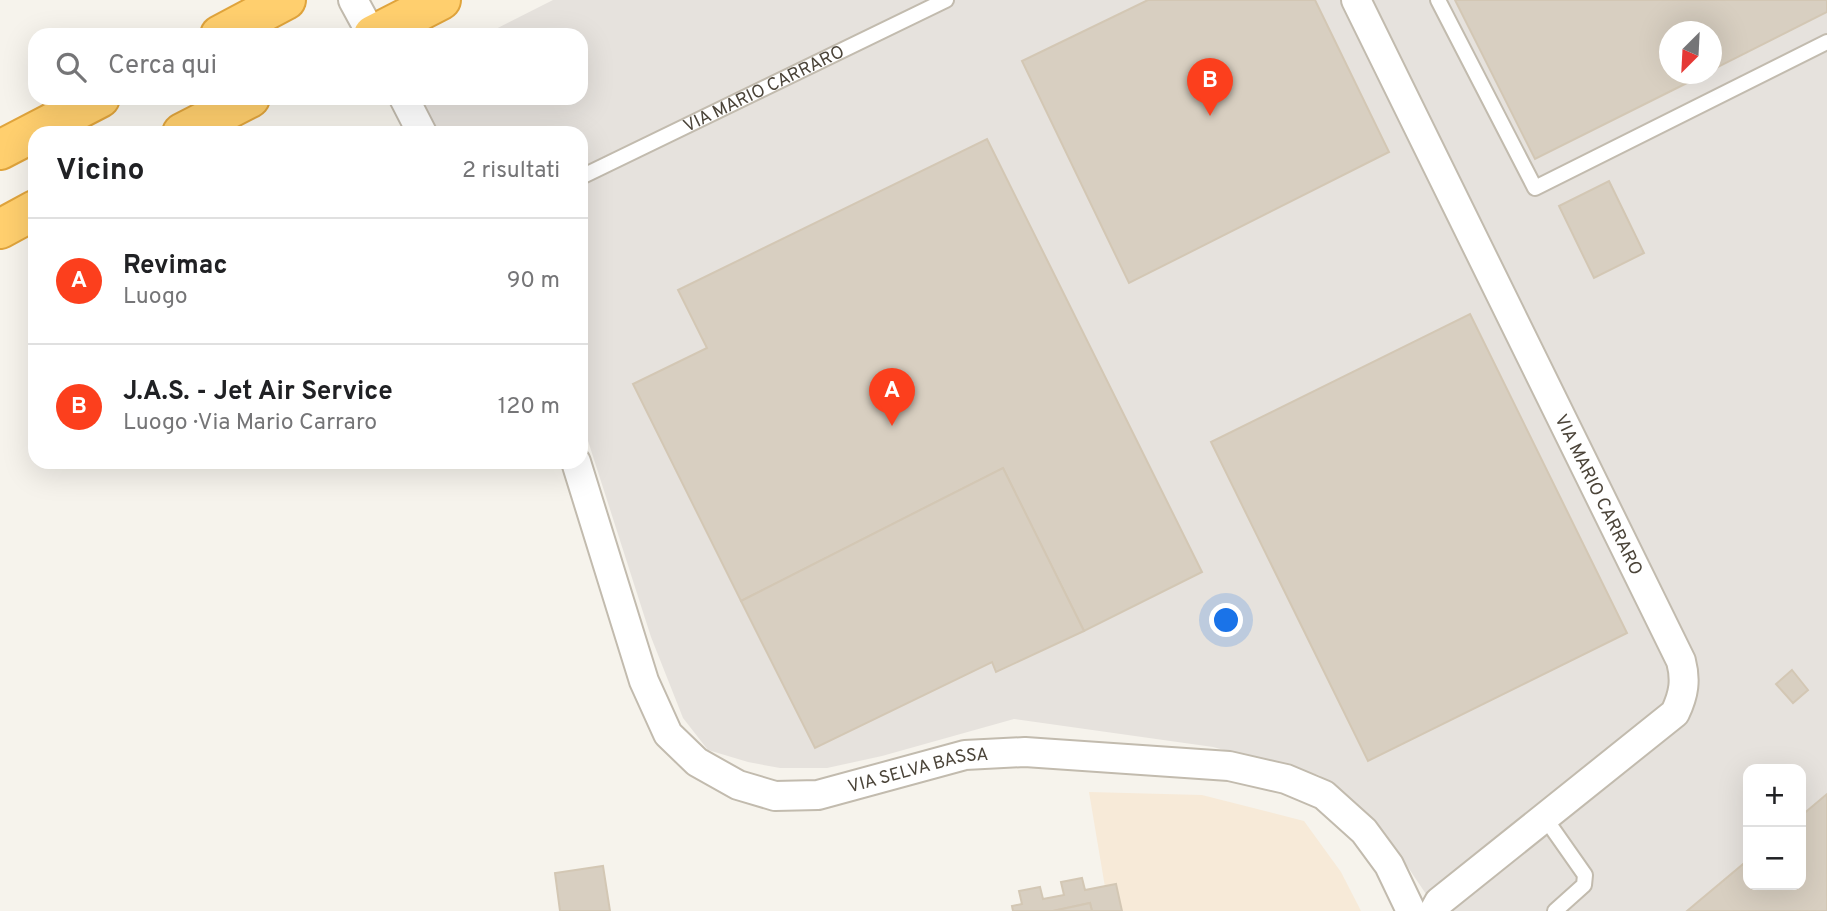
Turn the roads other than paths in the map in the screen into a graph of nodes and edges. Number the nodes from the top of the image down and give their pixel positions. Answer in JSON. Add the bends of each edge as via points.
{"nodes":[{"id":1,"x":286,"y":0,"type":"edge"},
{"id":2,"x":354,"y":0,"type":"edge"},
{"id":3,"x":441,"y":0,"type":"edge"},
{"id":4,"x":946,"y":0,"type":"edge"},
{"id":5,"x":1356,"y":0,"type":"edge"},
{"id":6,"x":1438,"y":0,"type":"edge"},
{"id":7,"x":232,"y":28,"type":"edge"},
{"id":8,"x":368,"y":28,"type":"edge"},
{"id":9,"x":386,"y":28,"type":"edge"},
{"id":10,"x":1827,"y":42,"type":"edge"},
{"id":11,"x":87,"y":105,"type":"edge"},
{"id":12,"x":236,"y":105,"type":"edge"},
{"id":13,"x":46,"y":126,"type":"edge"},
{"id":14,"x":196,"y":126,"type":"edge"},
{"id":15,"x":28,"y":135,"type":"edge"},
{"id":16,"x":0,"y":150,"type":"edge"},
{"id":17,"x":588,"y":174,"type":"edge"},
{"id":18,"x":28,"y":214,"type":"edge"},
{"id":19,"x":0,"y":229,"type":"edge"},
{"id":20,"x":578,"y":469,"type":"edge"},
{"id":21,"x":1545,"y":818,"type":"junction"},
{"id":22,"x":1412,"y":911,"type":"edge"},
{"id":23,"x":1434,"y":911,"type":"edge"},
{"id":24,"x":1555,"y":911,"type":"edge"}],
"edges":[{"from":1,"to":7,"type":"highway"},
{"from":2,"to":8,"type":"street"},
{"from":3,"to":9,"type":"highway"},
{"from":4,"to":17,"type":"lane","name":"VIA MARIO CARRARO"},
{"from":5,"to":21,"type":"street","name":"VIA MARIO CARRARO","via":[[1681,661],[1685,678],[1675,713]]},
{"from":6,"to":10,"type":"lane","via":[[1535,188]]},
{"from":11,"to":13,"type":"highway"},
{"from":12,"to":14,"type":"highway"},
{"from":15,"to":16,"type":"highway"},
{"from":18,"to":19,"type":"highway"},
{"from":20,"to":22,"type":"street","name":"VIA SELVA BASSA","via":[[635,656],[668,734],[697,762],[738,785],[775,796],[818,795],[965,755],[1025,752],[1229,766],[1286,779],[1324,795],[1364,831],[1389,865]]},
{"from":21,"to":23,"type":"street","name":"VIA MARIO CARRARO","via":[[1438,902]]},
{"from":21,"to":24,"type":"lane","via":[[1585,875],[1584,885]]}]}
